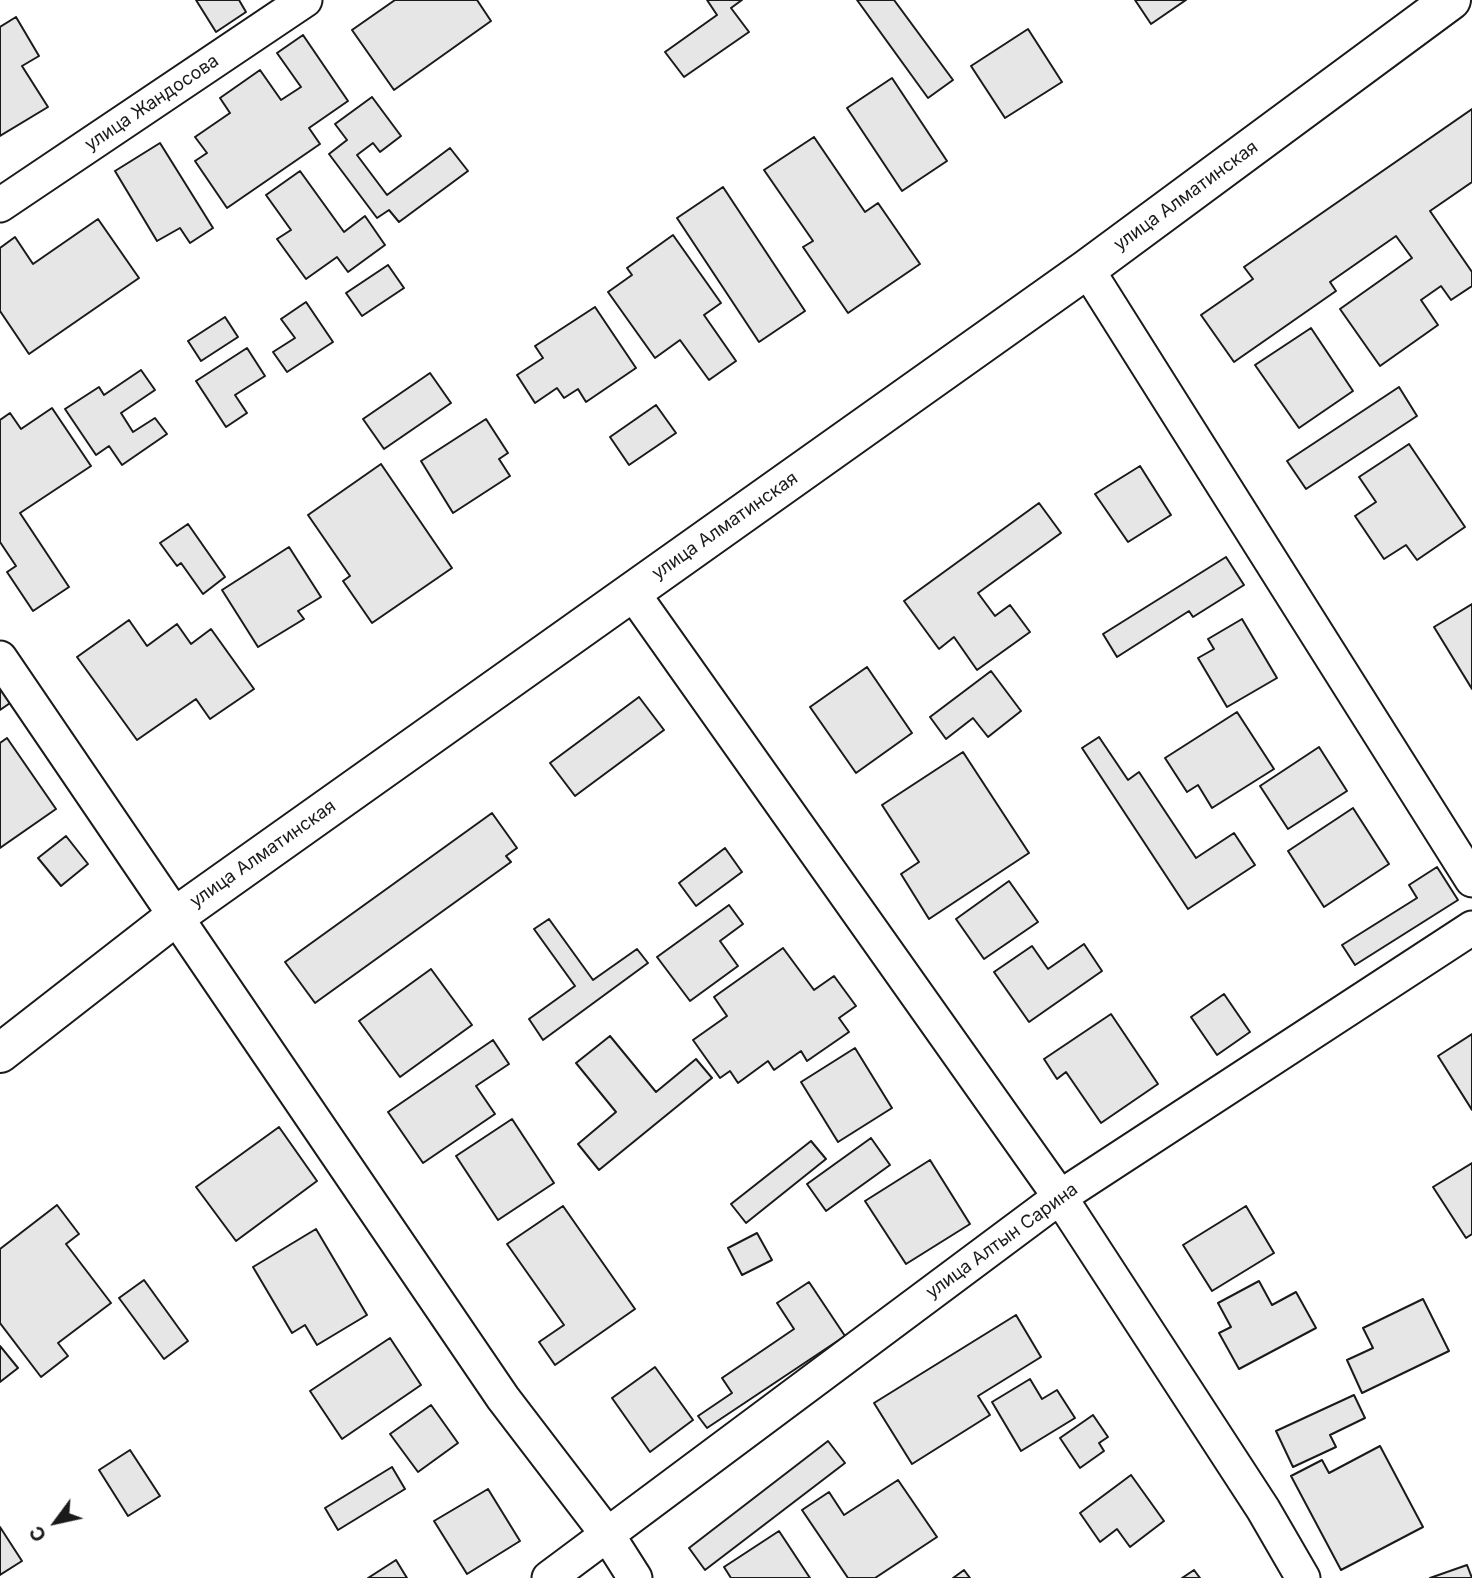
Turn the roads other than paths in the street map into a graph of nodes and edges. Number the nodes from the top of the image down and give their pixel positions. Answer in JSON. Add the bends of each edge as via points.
{"nodes":[{"id":1,"x":305,"y":0,"type":"edge"},
{"id":2,"x":1451,"y":0,"type":"edge"},
{"id":3,"x":0,"y":205,"type":"edge"},
{"id":4,"x":1087,"y":269,"type":"junction"},
{"id":5,"x":632,"y":592,"type":"junction"},
{"id":6,"x":0,"y":658,"type":"edge"},
{"id":7,"x":1472,"y":880,"type":"edge"},
{"id":8,"x":176,"y":916,"type":"junction"},
{"id":9,"x":1472,"y":928,"type":"edge"},
{"id":10,"x":0,"y":1054,"type":"edge"},
{"id":11,"x":1060,"y":1197,"type":"junction"},
{"id":12,"x":607,"y":1534,"type":"junction"},
{"id":13,"x":549,"y":1578,"type":"edge"},
{"id":14,"x":635,"y":1578,"type":"edge"},
{"id":15,"x":1303,"y":1578,"type":"edge"}],
"edges":[{"from":1,"to":3,"type":"street","name":"улица Жандосова"},
{"from":2,"to":4,"type":"street","name":"улица Алматинская"},
{"from":4,"to":5,"type":"street","name":"улица Алматинская"},
{"from":4,"to":7,"type":"street"},
{"from":5,"to":8,"type":"street","name":"улица Алматинская"},
{"from":5,"to":11,"type":"street"},
{"from":6,"to":8,"type":"street"},
{"from":8,"to":10,"type":"street","name":"улица Алматинская"},
{"from":8,"to":12,"type":"street","via":[[503,1398]]},
{"from":9,"to":11,"type":"street","name":"улица Алтын Сарина"},
{"from":11,"to":12,"type":"street","name":"улица Алтын Сарина"},
{"from":11,"to":15,"type":"street"},
{"from":12,"to":13,"type":"street","name":"улица Алтын Сарина"},
{"from":12,"to":14,"type":"street"}]}
